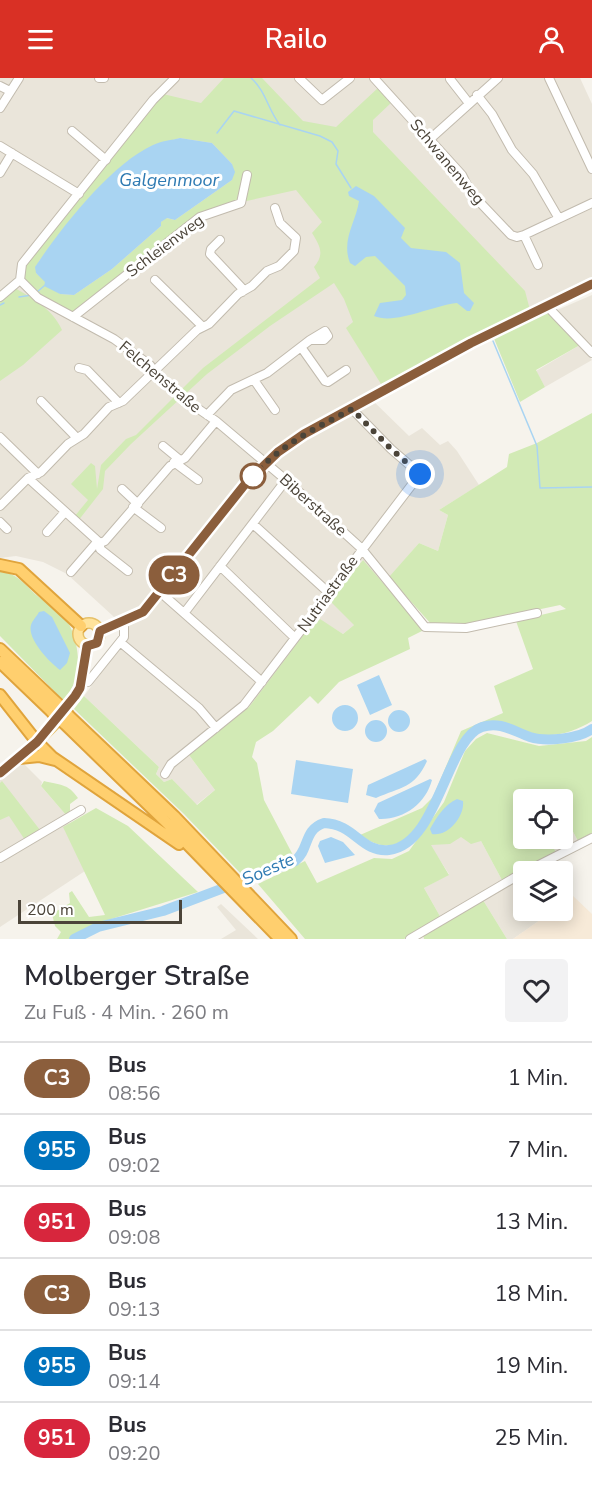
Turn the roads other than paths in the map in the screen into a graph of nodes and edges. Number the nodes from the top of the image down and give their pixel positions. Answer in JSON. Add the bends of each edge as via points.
{"nodes":[{"id":1,"x":19,"y":78,"type":"edge"},
{"id":2,"x":175,"y":78,"type":"edge"},
{"id":3,"x":298,"y":78,"type":"edge"},
{"id":4,"x":350,"y":78,"type":"edge"},
{"id":5,"x":374,"y":78,"type":"edge"},
{"id":6,"x":498,"y":78,"type":"edge"},
{"id":7,"x":549,"y":78,"type":"edge"},
{"id":8,"x":450,"y":79,"type":"edge"},
{"id":9,"x":0,"y":86,"type":"edge"},
{"id":10,"x":10,"y":92,"type":"junction"},
{"id":11,"x":477,"y":95,"type":"junction"},
{"id":12,"x":468,"y":102,"type":"junction"},
{"id":13,"x":0,"y":108,"type":"edge"},
{"id":14,"x":72,"y":131,"type":"dead end"},
{"id":15,"x":429,"y":140,"type":"junction"},
{"id":16,"x":0,"y":146,"type":"edge"},
{"id":17,"x":12,"y":153,"type":"junction"},
{"id":18,"x":106,"y":160,"type":"junction"},
{"id":19,"x":592,"y":170,"type":"edge"},
{"id":20,"x":0,"y":173,"type":"edge"},
{"id":21,"x":247,"y":175,"type":"dead end"},
{"id":22,"x":79,"y":194,"type":"junction"},
{"id":23,"x":592,"y":203,"type":"edge"},
{"id":24,"x":275,"y":208,"type":"dead end"},
{"id":25,"x":558,"y":217,"type":"junction"},
{"id":26,"x":524,"y":235,"type":"junction"},
{"id":27,"x":220,"y":240,"type":"dead end"},
{"id":28,"x":538,"y":265,"type":"dead end"},
{"id":29,"x":20,"y":280,"type":"junction"},
{"id":30,"x":155,"y":280,"type":"dead end"},
{"id":31,"x":592,"y":284,"type":"edge"},
{"id":32,"x":242,"y":292,"type":"junction"},
{"id":33,"x":0,"y":297,"type":"edge"},
{"id":34,"x":547,"y":306,"type":"junction"},
{"id":35,"x":73,"y":317,"type":"junction"},
{"id":36,"x":203,"y":327,"type":"junction"},
{"id":37,"x":310,"y":340,"type":"dead end"},
{"id":38,"x":301,"y":347,"type":"junction"},
{"id":39,"x":592,"y":353,"type":"edge"},
{"id":40,"x":79,"y":368,"type":"dead end"},
{"id":41,"x":346,"y":370,"type":"dead end"},
{"id":42,"x":155,"y":371,"type":"junction"},
{"id":43,"x":254,"y":380,"type":"junction"},
{"id":44,"x":41,"y":401,"type":"dead end"},
{"id":45,"x":118,"y":403,"type":"junction"},
{"id":46,"x":352,"y":409,"type":"junction"},
{"id":47,"x":275,"y":410,"type":"dead end"},
{"id":48,"x":207,"y":415,"type":"junction"},
{"id":49,"x":216,"y":421,"type":"junction"},
{"id":50,"x":0,"y":437,"type":"edge"},
{"id":51,"x":77,"y":438,"type":"junction"},
{"id":52,"x":163,"y":446,"type":"dead end"},
{"id":53,"x":177,"y":461,"type":"junction"},
{"id":54,"x":265,"y":462,"type":"junction"},
{"id":55,"x":38,"y":474,"type":"junction"},
{"id":56,"x":28,"y":478,"type":"junction"},
{"id":57,"x":198,"y":480,"type":"dead end"},
{"id":58,"x":286,"y":480,"type":"junction"},
{"id":59,"x":122,"y":489,"type":"dead end"},
{"id":60,"x":0,"y":506,"type":"edge"},
{"id":61,"x":136,"y":506,"type":"junction"},
{"id":62,"x":65,"y":512,"type":"junction"},
{"id":63,"x":0,"y":522,"type":"edge"},
{"id":64,"x":253,"y":524,"type":"junction"},
{"id":65,"x":160,"y":528,"type":"dead end"},
{"id":66,"x":7,"y":529,"type":"dead end"},
{"id":67,"x":47,"y":532,"type":"dead end"},
{"id":68,"x":98,"y":543,"type":"junction"},
{"id":69,"x":361,"y":548,"type":"junction"},
{"id":70,"x":220,"y":566,"type":"junction"},
{"id":71,"x":0,"y":568,"type":"edge"},
{"id":72,"x":128,"y":571,"type":"dead end"},
{"id":73,"x":71,"y":572,"type":"dead end"},
{"id":74,"x":160,"y":592,"type":"junction"},
{"id":75,"x":329,"y":594,"type":"junction"},
{"id":76,"x":185,"y":612,"type":"junction"},
{"id":77,"x":537,"y":613,"type":"dead end"},
{"id":78,"x":124,"y":622,"type":"junction"},
{"id":79,"x":81,"y":626,"type":"junction"},
{"id":80,"x":100,"y":631,"type":"junction"},
{"id":81,"x":295,"y":638,"type":"junction"},
{"id":82,"x":120,"y":642,"type":"junction"},
{"id":83,"x":87,"y":646,"type":"junction"},
{"id":84,"x":2,"y":654,"type":"edge"},
{"id":85,"x":88,"y":682,"type":"dead end"},
{"id":86,"x":262,"y":682,"type":"junction"},
{"id":87,"x":0,"y":695,"type":"edge"},
{"id":88,"x":216,"y":728,"type":"junction"},
{"id":89,"x":37,"y":742,"type":"junction"},
{"id":90,"x":19,"y":758,"type":"junction"},
{"id":91,"x":58,"y":761,"type":"junction"},
{"id":92,"x":0,"y":773,"type":"edge"},
{"id":93,"x":165,"y":774,"type":"dead end"},
{"id":94,"x":81,"y":810,"type":"dead end"},
{"id":95,"x":592,"y":838,"type":"edge"},
{"id":96,"x":0,"y":858,"type":"edge"},
{"id":97,"x":546,"y":861,"type":"edge"},
{"id":98,"x":229,"y":879,"type":"junction"},
{"id":99,"x":513,"y":879,"type":"edge"},
{"id":100,"x":241,"y":892,"type":"junction"},
{"id":101,"x":420,"y":936,"type":"edge"},
{"id":102,"x":280,"y":939,"type":"edge"},
{"id":103,"x":291,"y":939,"type":"edge"},
{"id":104,"x":410,"y":939,"type":"edge"}],
"edges":[{"from":1,"to":10,"type":"street"},
{"from":2,"to":18,"type":"street"},
{"from":3,"to":4,"type":"street","via":[[322,100]]},
{"from":5,"to":15,"type":"street","name":"Schwanenweg"},
{"from":6,"to":11,"type":"street"},
{"from":7,"to":19,"type":"street"},
{"from":8,"to":12,"type":"street"},
{"from":9,"to":10,"type":"street"},
{"from":10,"to":13,"type":"street"},
{"from":11,"to":12,"type":"street"},
{"from":11,"to":25,"type":"street"},
{"from":12,"to":15,"type":"street"},
{"from":14,"to":18,"type":"street"},
{"from":15,"to":26,"type":"street","name":"Schwanenweg","via":[[511,235]]},
{"from":16,"to":17,"type":"street"},
{"from":17,"to":20,"type":"street"},
{"from":17,"to":22,"type":"street"},
{"from":18,"to":22,"type":"street"},
{"from":21,"to":35,"type":"street","name":"Schleienweg","via":[[241,203],[200,217]]},
{"from":22,"to":29,"type":"street","via":[[22,264]]},
{"from":23,"to":25,"type":"street"},
{"from":24,"to":32,"type":"street","via":[[280,223],[296,238],[294,251]]},
{"from":25,"to":26,"type":"street"},
{"from":26,"to":28,"type":"street"},
{"from":27,"to":32,"type":"street","via":[[210,254]]},
{"from":29,"to":33,"type":"street"},
{"from":29,"to":35,"type":"street","name":"Felchenstraße","via":[[38,298]]},
{"from":30,"to":36,"type":"street"},
{"from":31,"to":34,"type":"main road"},
{"from":32,"to":36,"type":"street"},
{"from":34,"to":39,"type":"street"},
{"from":34,"to":46,"type":"main road"},
{"from":35,"to":42,"type":"street","name":"Felchenstraße","via":[[114,339]]},
{"from":36,"to":42,"type":"street"},
{"from":37,"to":38,"type":"street"},
{"from":38,"to":41,"type":"street","via":[[325,381]]},
{"from":38,"to":43,"type":"street"},
{"from":40,"to":45,"type":"street","via":[[87,370]]},
{"from":42,"to":45,"type":"street"},
{"from":42,"to":48,"type":"street","name":"Felchenstraße","via":[[181,397]]},
{"from":43,"to":47,"type":"street"},
{"from":43,"to":48,"type":"street","via":[[225,394]]},
{"from":44,"to":51,"type":"street"},
{"from":45,"to":51,"type":"street","via":[[108,407]]},
{"from":46,"to":54,"type":"main road","via":[[304,434]]},
{"from":46,"to":69,"type":"street","name":"Nutriastraße","via":[[420,474]]},
{"from":48,"to":49,"type":"street","name":"Felchenstraße"},
{"from":49,"to":53,"type":"street"},
{"from":49,"to":54,"type":"street","name":"Felchenstraße"},
{"from":50,"to":55,"type":"street"},
{"from":51,"to":55,"type":"street"},
{"from":52,"to":53,"type":"street"},
{"from":53,"to":57,"type":"street"},
{"from":53,"to":61,"type":"street"},
{"from":54,"to":58,"type":"street","name":"Biberstraße"},
{"from":54,"to":74,"type":"main road"},
{"from":55,"to":56,"type":"street"},
{"from":56,"to":60,"type":"street"},
{"from":56,"to":62,"type":"street"},
{"from":58,"to":64,"type":"street"},
{"from":58,"to":69,"type":"street","name":"Biberstraße"},
{"from":59,"to":61,"type":"street"},
{"from":61,"to":65,"type":"street"},
{"from":61,"to":68,"type":"street","via":[[105,541]]},
{"from":62,"to":67,"type":"street"},
{"from":62,"to":68,"type":"street"},
{"from":63,"to":66,"type":"street"},
{"from":64,"to":70,"type":"street"},
{"from":64,"to":75,"type":"street"},
{"from":68,"to":72,"type":"street","via":[[100,549]]},
{"from":68,"to":73,"type":"street"},
{"from":69,"to":75,"type":"street","name":"Nutriastraße"},
{"from":69,"to":77,"type":"street","name":"Biberstraße","via":[[425,627],[466,628]]},
{"from":70,"to":76,"type":"street"},
{"from":70,"to":81,"type":"street"},
{"from":71,"to":79,"type":"highway","via":[[23,576],[40,588]]},
{"from":74,"to":76,"type":"street"},
{"from":74,"to":78,"type":"main road","via":[[143,612]]},
{"from":75,"to":81,"type":"street","name":"Nutriastraße"},
{"from":76,"to":86,"type":"street"},
{"from":78,"to":80,"type":"main road"},
{"from":78,"to":82,"type":"street","via":[[126,632]]},
{"from":79,"to":80,"type":"main road","via":[[90,623]]},
{"from":79,"to":83,"type":"main road","via":[[78,638]]},
{"from":80,"to":83,"type":"main road","via":[[97,643]]},
{"from":81,"to":86,"type":"street","name":"Nutriastraße"},
{"from":82,"to":85,"type":"street"},
{"from":82,"to":88,"type":"street","via":[[191,701]]},
{"from":83,"to":89,"type":"main road","via":[[80,688]]},
{"from":84,"to":98,"type":"highway","bridge":true},
{"from":86,"to":88,"type":"street","name":"Nutriastraße","via":[[244,705]]},
{"from":87,"to":89,"type":"highway"},
{"from":88,"to":93,"type":"street","name":"Nutriastraße","via":[[171,764]]},
{"from":89,"to":90,"type":"street"},
{"from":89,"to":91,"type":"highway"},
{"from":90,"to":91,"type":"highway","via":[[39,756]]},
{"from":90,"to":92,"type":"street"},
{"from":91,"to":98,"type":"highway","via":[[173,838],[217,878]]},
{"from":94,"to":96,"type":"street"},
{"from":95,"to":97,"type":"street"},
{"from":98,"to":100,"type":"highway"},
{"from":99,"to":101,"type":"street"},
{"from":100,"to":102,"type":"highway"},
{"from":100,"to":103,"type":"highway"},
{"from":101,"to":104,"type":"street"}]}
